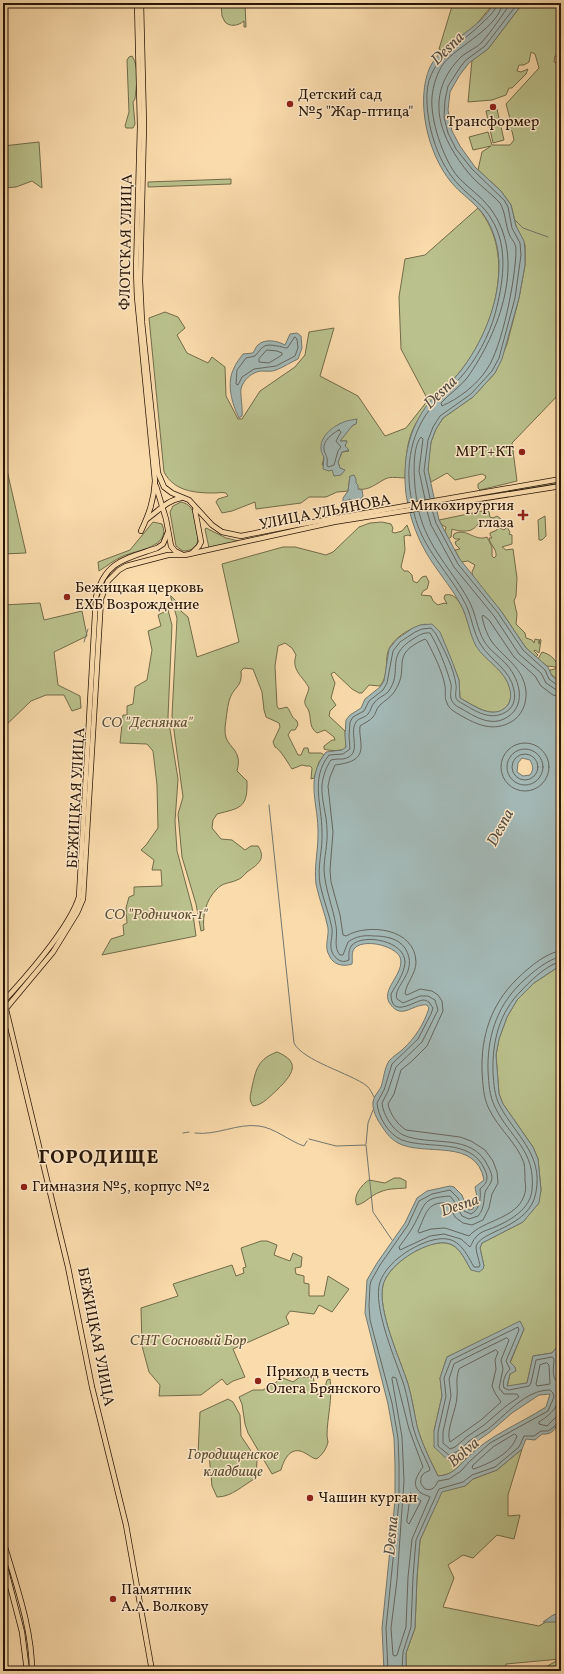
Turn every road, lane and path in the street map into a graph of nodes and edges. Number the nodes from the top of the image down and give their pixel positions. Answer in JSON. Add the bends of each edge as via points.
{"nodes":[{"id":1,"x":137,"y":3,"type":"edge"},
{"id":2,"x":141,"y":3,"type":"edge"},
{"id":3,"x":561,"y":479,"type":"edge"},
{"id":4,"x":155,"y":481,"type":"junction"},
{"id":5,"x":561,"y":486,"type":"edge"},
{"id":6,"x":183,"y":498,"type":"junction"},
{"id":7,"x":456,"y":500,"type":"junction"},
{"id":8,"x":171,"y":501,"type":"junction"},
{"id":9,"x":162,"y":507,"type":"junction"},
{"id":10,"x":195,"y":508,"type":"junction"},
{"id":11,"x":166,"y":519,"type":"junction"},
{"id":12,"x":147,"y":520,"type":"junction"},
{"id":13,"x":334,"y":520,"type":"junction"},
{"id":14,"x":141,"y":531,"type":"dead end"},
{"id":15,"x":168,"y":532,"type":"junction"},
{"id":16,"x":187,"y":555,"type":"junction"},
{"id":17,"x":119,"y":570,"type":"joint"},
{"id":18,"x":4,"y":1002,"type":"edge"},
{"id":19,"x":4,"y":1011,"type":"edge"},
{"id":20,"x":3,"y":1540,"type":"edge"},
{"id":21,"x":3,"y":1559,"type":"edge"},
{"id":22,"x":18,"y":1605,"type":"junction"},
{"id":23,"x":27,"y":1671,"type":"edge"},
{"id":24,"x":32,"y":1671,"type":"edge"},
{"id":25,"x":152,"y":1671,"type":"edge"}],
"edges":[{"from":1,"to":4,"type":"main road","name":"ФЛОТСКАЯ УЛИЦА","via":[[140,133],[136,271]]},
{"from":2,"to":6,"type":"main road","name":"ФЛОТСКАЯ УЛИЦА","via":[[144,126],[140,281],[143,336],[158,473],[164,486]]},
{"from":3,"to":7,"type":"main road","name":"УЛИЦА УЛЬЯНОВА"},
{"from":4,"to":9,"type":"main road"},
{"from":4,"to":12,"type":"main road","via":[[154,496]]},
{"from":5,"to":7,"type":"main road","name":"УЛИЦА УЛЬЯНОВА"},
{"from":6,"to":8,"type":"main road"},
{"from":6,"to":10,"type":"main road","via":[[189,500]]},
{"from":7,"to":13,"type":"main road","name":"УЛИЦА УЛЬЯНОВА"},
{"from":8,"to":9,"type":"main road"},
{"from":8,"to":11,"type":"main road"},
{"from":9,"to":11,"type":"main road"},
{"from":9,"to":12,"type":"main road"},
{"from":10,"to":13,"type":"main road","name":"УЛИЦА УЛЬЯНОВА","via":[[222,532],[241,536]]},
{"from":10,"to":16,"type":"main road","via":[[201,542],[195,551]]},
{"from":11,"to":15,"type":"main road"},
{"from":12,"to":14,"type":"main road"},
{"from":13,"to":16,"type":"main road","name":"УЛИЦА УЛЬЯНОВА"},
{"from":15,"to":16,"type":"main road","via":[[171,546],[179,554]]},
{"from":15,"to":18,"type":"main road","name":"БЕЖИЦКАЯ УЛИЦА","via":[[157,548],[125,560],[109,570],[99,585],[96,597],[79,897],[53,942]]},
{"from":16,"to":17,"type":"main road","name":"УЛИЦА УЛЬЯНОВА","via":[[168,555]]},
{"from":17,"to":19,"type":"main road","name":"БЕЖИЦКАЯ УЛИЦА","via":[[108,581],[101,599],[83,899],[77,914],[53,952]]},
{"from":18,"to":19,"type":"main road","name":"БЕЖИЦКАЯ УЛИЦА"},
{"from":19,"to":25,"type":"main road","name":"БЕЖИЦКАЯ УЛИЦА","via":[[68,1267],[96,1405],[126,1525]]},
{"from":20,"to":22,"type":"main road"},
{"from":21,"to":22,"type":"main road"},
{"from":22,"to":23,"type":"main road"},
{"from":22,"to":24,"type":"main road","via":[[31,1647]]}]}
